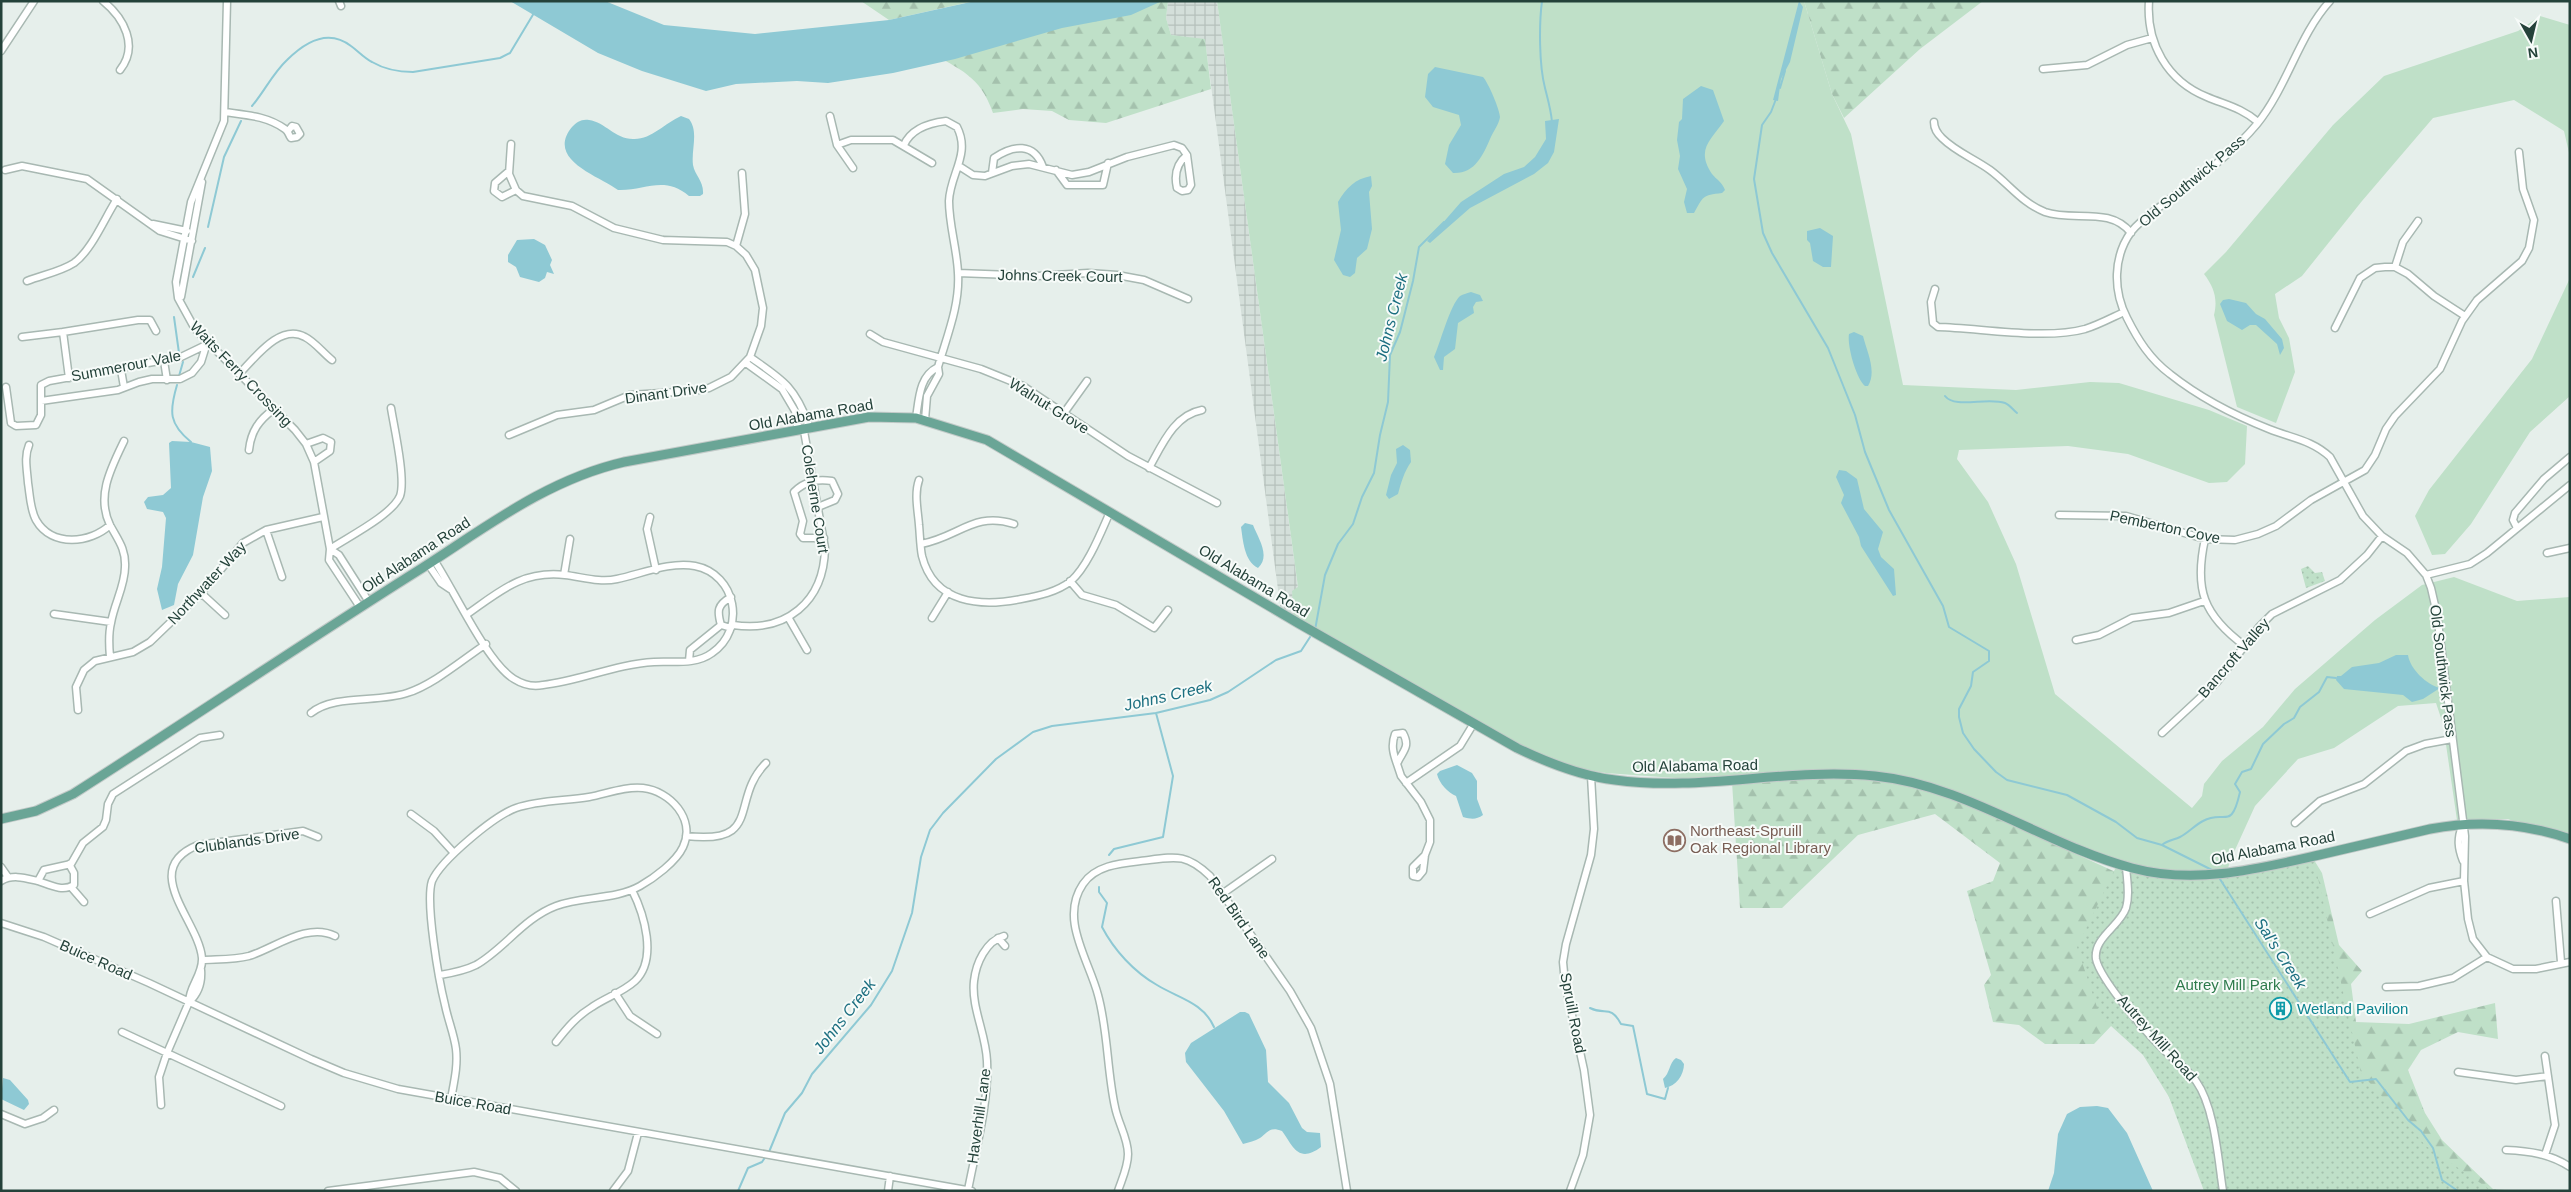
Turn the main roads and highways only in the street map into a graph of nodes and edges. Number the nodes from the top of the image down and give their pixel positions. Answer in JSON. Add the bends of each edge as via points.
{"nodes":[{"id":1,"x":1,"y":819,"type":"edge"},
{"id":2,"x":2570,"y":839,"type":"edge"}],
"edges":[{"from":1,"to":2,"type":"main road","name":"Old Alabama Road","via":[[36,811],[73,794],[522,503],[585,473],[624,462],[869,417],[920,419],[987,440],[1474,723],[1534,756],[1591,776],[1652,783],[1848,774],[1903,780],[1956,797],[2126,867],[2179,875],[2232,873],[2463,824],[2512,825]]}]}
